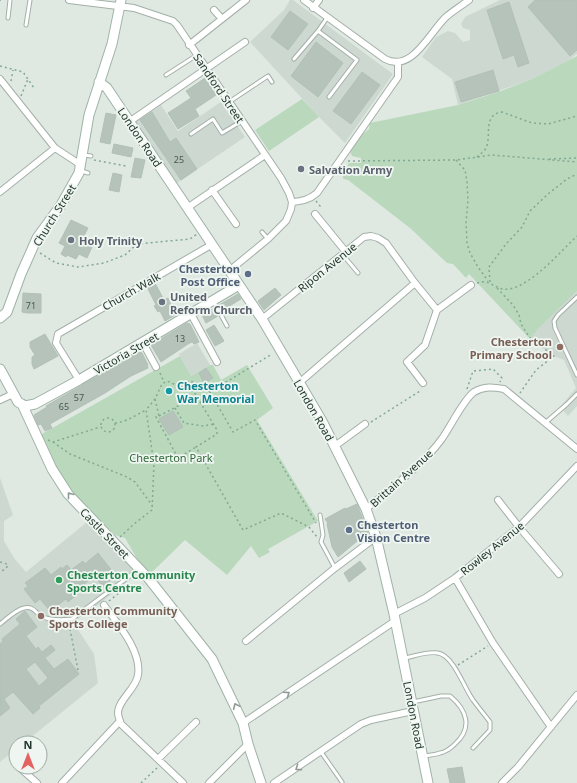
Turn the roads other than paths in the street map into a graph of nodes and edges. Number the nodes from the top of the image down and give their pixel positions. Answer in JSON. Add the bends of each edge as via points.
{"nodes":[{"id":1,"x":10,"y":0,"type":"edge"},
{"id":2,"x":30,"y":0,"type":"edge"},
{"id":3,"x":69,"y":0,"type":"edge"},
{"id":4,"x":246,"y":0,"type":"edge"},
{"id":5,"x":304,"y":0,"type":"edge"},
{"id":6,"x":319,"y":0,"type":"edge"},
{"id":7,"x":469,"y":0,"type":"edge"},
{"id":8,"x":121,"y":3,"type":"edge"},
{"id":9,"x":313,"y":8,"type":"junction"},
{"id":10,"x":214,"y":10,"type":"dead end"},
{"id":11,"x":8,"y":18,"type":"dead end"},
{"id":12,"x":327,"y":18,"type":"junction"},
{"id":13,"x":222,"y":19,"type":"junction"},
{"id":14,"x":26,"y":25,"type":"dead end"},
{"id":15,"x":318,"y":31,"type":"junction"},
{"id":16,"x":245,"y":42,"type":"dead end"},
{"id":17,"x":189,"y":44,"type":"junction"},
{"id":18,"x":197,"y":55,"type":"junction"},
{"id":19,"x":294,"y":59,"type":"dead end"},
{"id":20,"x":398,"y":63,"type":"junction"},
{"id":21,"x":206,"y":69,"type":"junction"},
{"id":22,"x":166,"y":76,"type":"dead end"},
{"id":23,"x":0,"y":79,"type":"edge"},
{"id":24,"x":99,"y":82,"type":"junction"},
{"id":25,"x":272,"y":82,"type":"dead end"},
{"id":26,"x":329,"y":97,"type":"dead end"},
{"id":27,"x":229,"y":102,"type":"junction"},
{"id":28,"x":242,"y":121,"type":"junction"},
{"id":29,"x":129,"y":122,"type":"junction"},
{"id":30,"x":191,"y":134,"type":"dead end"},
{"id":31,"x":55,"y":148,"type":"junction"},
{"id":32,"x":266,"y":155,"type":"junction"},
{"id":33,"x":83,"y":170,"type":"junction"},
{"id":34,"x":212,"y":190,"type":"junction"},
{"id":35,"x":0,"y":192,"type":"edge"},
{"id":36,"x":292,"y":202,"type":"junction"},
{"id":37,"x":187,"y":208,"type":"junction"},
{"id":38,"x":315,"y":214,"type":"road end"},
{"id":39,"x":236,"y":224,"type":"dead end"},
{"id":40,"x":262,"y":232,"type":"dead end"},
{"id":41,"x":268,"y":238,"type":"junction"},
{"id":42,"x":211,"y":245,"type":"junction"},
{"id":43,"x":344,"y":253,"type":"junction"},
{"id":44,"x":230,"y":270,"type":"junction"},
{"id":45,"x":358,"y":273,"type":"dead end"},
{"id":46,"x":415,"y":283,"type":"junction"},
{"id":47,"x":240,"y":285,"type":"junction"},
{"id":48,"x":471,"y":285,"type":"road end"},
{"id":49,"x":577,"y":297,"type":"edge"},
{"id":50,"x":213,"y":301,"type":"junction"},
{"id":51,"x":437,"y":310,"type":"junction"},
{"id":52,"x":191,"y":314,"type":"junction"},
{"id":53,"x":0,"y":318,"type":"edge"},
{"id":54,"x":262,"y":319,"type":"junction"},
{"id":55,"x":227,"y":326,"type":"dead end"},
{"id":56,"x":143,"y":343,"type":"junction"},
{"id":57,"x":218,"y":362,"type":"dead end"},
{"id":58,"x":156,"y":367,"type":"road end"},
{"id":59,"x":0,"y":369,"type":"edge"},
{"id":60,"x":577,"y":375,"type":"edge"},
{"id":61,"x":80,"y":380,"type":"junction"},
{"id":62,"x":299,"y":383,"type":"junction"},
{"id":63,"x":423,"y":383,"type":"road end"},
{"id":64,"x":13,"y":394,"type":"junction"},
{"id":65,"x":577,"y":394,"type":"edge"},
{"id":66,"x":0,"y":400,"type":"edge"},
{"id":67,"x":22,"y":404,"type":"junction"},
{"id":68,"x":545,"y":423,"type":"junction"},
{"id":69,"x":365,"y":424,"type":"road end"},
{"id":70,"x":335,"y":446,"type":"junction"},
{"id":71,"x":577,"y":449,"type":"edge"},
{"id":72,"x":577,"y":466,"type":"edge"},
{"id":73,"x":498,"y":500,"type":"dead end"},
{"id":74,"x":366,"y":510,"type":"junction"},
{"id":75,"x":320,"y":515,"type":"dead end"},
{"id":76,"x":519,"y":527,"type":"junction"},
{"id":77,"x":376,"y":537,"type":"junction"},
{"id":78,"x":335,"y":568,"type":"junction"},
{"id":79,"x":139,"y":569,"type":"junction"},
{"id":80,"x":559,"y":574,"type":"dead end"},
{"id":81,"x":454,"y":578,"type":"junction"},
{"id":82,"x":104,"y":605,"type":"road end"},
{"id":83,"x":395,"y":618,"type":"junction"},
{"id":84,"x":0,"y":624,"type":"edge"},
{"id":85,"x":246,"y":641,"type":"dead end"},
{"id":86,"x":403,"y":658,"type":"junction"},
{"id":87,"x":577,"y":695,"type":"edge"},
{"id":88,"x":413,"y":706,"type":"junction"},
{"id":89,"x":120,"y":721,"type":"junction"},
{"id":90,"x":196,"y":722,"type":"dead end"},
{"id":91,"x":243,"y":723,"type":"junction"},
{"id":92,"x":551,"y":727,"type":"junction"},
{"id":93,"x":248,"y":744,"type":"junction"},
{"id":94,"x":474,"y":748,"type":"dead end"},
{"id":95,"x":321,"y":752,"type":"junction"},
{"id":96,"x":422,"y":756,"type":"junction"},
{"id":97,"x":160,"y":761,"type":"junction"},
{"id":98,"x":28,"y":775,"type":"edge"},
{"id":99,"x":342,"y":782,"type":"dead end"},
{"id":100,"x":36,"y":783,"type":"edge"},
{"id":101,"x":62,"y":783,"type":"edge"},
{"id":102,"x":183,"y":783,"type":"edge"},
{"id":103,"x":209,"y":783,"type":"edge"},
{"id":104,"x":261,"y":783,"type":"edge"},
{"id":105,"x":274,"y":783,"type":"edge"},
{"id":106,"x":428,"y":783,"type":"edge"},
{"id":107,"x":502,"y":783,"type":"edge"}],
"edges":[{"from":1,"to":11,"type":"lane"},
{"from":2,"to":14,"type":"lane"},
{"from":3,"to":8,"type":"street","name":"Sandford Street"},
{"from":4,"to":13,"type":"street"},
{"from":5,"to":9,"type":"street"},
{"from":6,"to":9,"type":"street"},
{"from":7,"to":20,"type":"street","via":[[447,16],[409,59]]},
{"from":8,"to":17,"type":"street","name":"Sandford Street","via":[[173,21]]},
{"from":8,"to":24,"type":"street","name":"Church Street","via":[[112,44]]},
{"from":9,"to":12,"type":"street"},
{"from":10,"to":13,"type":"street"},
{"from":12,"to":15,"type":"lane"},
{"from":12,"to":20,"type":"street","via":[[385,59]]},
{"from":13,"to":17,"type":"street"},
{"from":15,"to":19,"type":"lane"},
{"from":15,"to":26,"type":"lane","via":[[357,60]]},
{"from":16,"to":21,"type":"street"},
{"from":17,"to":18,"type":"street","name":"Sandford Street"},
{"from":18,"to":21,"type":"street","name":"Sandford Street"},
{"from":18,"to":22,"type":"lane"},
{"from":20,"to":36,"type":"street","via":[[398,77],[312,197]]},
{"from":21,"to":27,"type":"street","name":"Sandford Street"},
{"from":21,"to":29,"type":"street"},
{"from":23,"to":31,"type":"street"},
{"from":24,"to":29,"type":"street","name":"London Road","via":[[107,88]]},
{"from":24,"to":33,"type":"street","name":"Church Street","via":[[89,115],[88,157]]},
{"from":25,"to":27,"type":"lane","via":[[268,76]]},
{"from":27,"to":28,"type":"street","name":"Sandford Street"},
{"from":28,"to":30,"type":"lane","via":[[222,133],[212,119]]},
{"from":28,"to":32,"type":"street","name":"Sandford Street"},
{"from":29,"to":37,"type":"street","name":"London Road"},
{"from":31,"to":33,"type":"street"},
{"from":31,"to":35,"type":"street"},
{"from":32,"to":34,"type":"street"},
{"from":32,"to":36,"type":"street","name":"Sandford Street"},
{"from":33,"to":53,"type":"street","name":"Church Street","via":[[37,238],[7,312]]},
{"from":34,"to":37,"type":"street"},
{"from":34,"to":39,"type":"street"},
{"from":36,"to":41,"type":"street","via":[[286,221]]},
{"from":37,"to":42,"type":"street","name":"London Road"},
{"from":38,"to":43,"type":"street"},
{"from":40,"to":41,"type":"lane"},
{"from":41,"to":44,"type":"street"},
{"from":42,"to":44,"type":"street","name":"London Road"},
{"from":42,"to":61,"type":"street","name":"Church Walk","via":[[58,334],[56,342]]},
{"from":43,"to":45,"type":"lane"},
{"from":43,"to":46,"type":"street","name":"Ripon Avenue","via":[[364,237],[378,238],[386,243]]},
{"from":43,"to":54,"type":"street","name":"Ripon Avenue"},
{"from":44,"to":47,"type":"street","name":"London Road"},
{"from":46,"to":51,"type":"street","name":"Ripon Avenue"},
{"from":46,"to":62,"type":"street"},
{"from":47,"to":50,"type":"street","name":"Victoria Street"},
{"from":47,"to":54,"type":"street","name":"London Road"},
{"from":48,"to":51,"type":"street"},
{"from":49,"to":60,"type":"lane","via":[[554,321]]},
{"from":50,"to":52,"type":"street","name":"Victoria Street"},
{"from":50,"to":55,"type":"lane"},
{"from":51,"to":63,"type":"street","via":[[425,345],[407,362]]},
{"from":52,"to":56,"type":"street","name":"Victoria Street"},
{"from":52,"to":57,"type":"street"},
{"from":54,"to":62,"type":"street","name":"London Road"},
{"from":56,"to":58,"type":"street"},
{"from":56,"to":61,"type":"street","name":"Victoria Street"},
{"from":59,"to":64,"type":"street"},
{"from":61,"to":67,"type":"street","name":"Victoria Street","via":[[35,404]]},
{"from":62,"to":70,"type":"street","name":"London Road"},
{"from":64,"to":66,"type":"street"},
{"from":64,"to":67,"type":"street"},
{"from":65,"to":68,"type":"lane"},
{"from":79,"to":67,"type":"street","name":"Castle Street","one_way":true,"via":[[68,494],[52,469]]},
{"from":68,"to":71,"type":"street"},
{"from":68,"to":74,"type":"street","name":"Brittain Avenue","via":[[504,389],[483,388],[466,399],[441,440],[425,459]]},
{"from":69,"to":70,"type":"street"},
{"from":70,"to":74,"type":"street","name":"London Road"},
{"from":72,"to":76,"type":"street","name":"Rowley Avenue"},
{"from":73,"to":76,"type":"street"},
{"from":74,"to":77,"type":"street","name":"London Road"},
{"from":75,"to":78,"type":"lane","via":[[324,535],[321,542]]},
{"from":76,"to":80,"type":"street"},
{"from":76,"to":81,"type":"street","name":"Rowley Avenue"},
{"from":77,"to":78,"type":"street"},
{"from":77,"to":83,"type":"street","name":"London Road"},
{"from":78,"to":85,"type":"street"},
{"from":79,"to":84,"type":"lane","via":[[72,619],[43,618],[29,607],[25,607]]},
{"from":91,"to":79,"type":"street","name":"Castle Street","one_way":true,"via":[[212,659]]},
{"from":81,"to":83,"type":"street","name":"Rowley Avenue"},
{"from":81,"to":92,"type":"street","via":[[493,643]]},
{"from":82,"to":89,"type":"street","via":[[134,650],[138,661],[138,675],[133,687],[120,704]]},
{"from":83,"to":86,"type":"street","name":"London Road"},
{"from":91,"to":83,"type":"street","name":"Rowley Avenue","one_way":true},
{"from":86,"to":88,"type":"street","name":"London Road"},
{"from":86,"to":94,"type":"lane","via":[[442,654],[454,667],[490,722],[490,730]]},
{"from":87,"to":92,"type":"street"},
{"from":88,"to":95,"type":"street","via":[[361,724]]},
{"from":88,"to":96,"type":"street","name":"London Road"},
{"from":88,"to":96,"type":"lane","via":[[440,696],[450,696],[460,706],[466,720],[464,733],[450,748],[440,753]]},
{"from":89,"to":97,"type":"street"},
{"from":89,"to":101,"type":"street"},
{"from":90,"to":97,"type":"street"},
{"from":91,"to":93,"type":"street","name":"Castle Street"},
{"from":92,"to":107,"type":"street"},
{"from":93,"to":103,"type":"street"},
{"from":93,"to":104,"type":"street","name":"Castle Street"},
{"from":95,"to":99,"type":"lane"},
{"from":95,"to":105,"type":"street","one_way":true},
{"from":96,"to":106,"type":"street","name":"London Road"},
{"from":97,"to":102,"type":"street"},
{"from":98,"to":100,"type":"street"}]}
